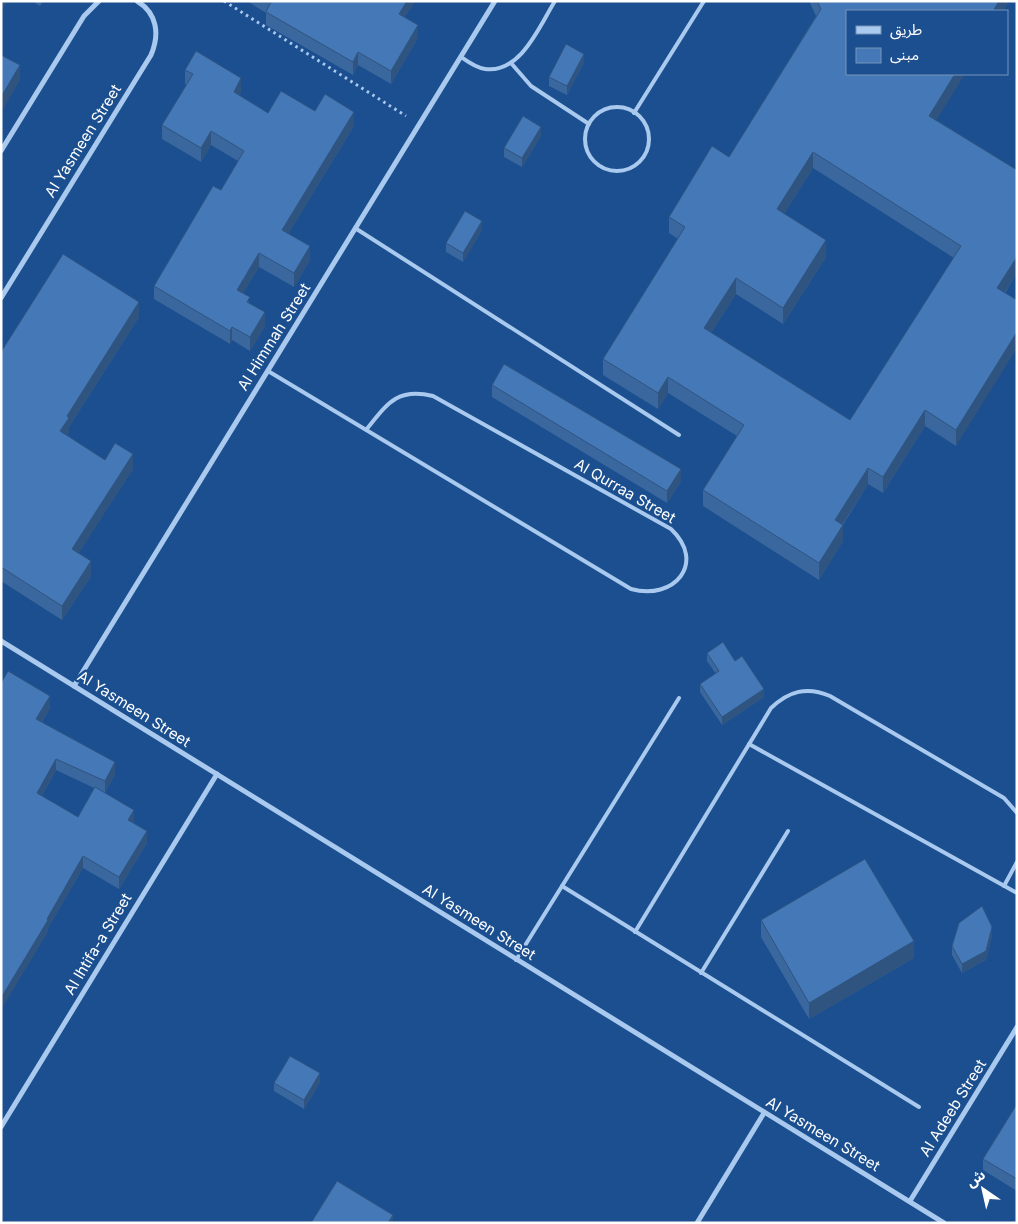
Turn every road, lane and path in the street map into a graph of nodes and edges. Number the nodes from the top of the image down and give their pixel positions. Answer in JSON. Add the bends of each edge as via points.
{"nodes":[{"id":1,"x":99,"y":1,"type":"edge"},
{"id":2,"x":137,"y":1,"type":"edge"},
{"id":3,"x":224,"y":1,"type":"edge"},
{"id":4,"x":495,"y":1,"type":"edge"},
{"id":5,"x":555,"y":1,"type":"edge"},
{"id":6,"x":704,"y":1,"type":"edge"},
{"id":7,"x":461,"y":57,"type":"junction"},
{"id":8,"x":511,"y":63,"type":"junction"},
{"id":9,"x":634,"y":113,"type":"junction"},
{"id":10,"x":420,"y":124,"type":"junction"},
{"id":11,"x":589,"y":124,"type":"junction"},
{"id":12,"x":1,"y":152,"type":"edge"},
{"id":13,"x":356,"y":228,"type":"junction"},
{"id":14,"x":2,"y":295,"type":"edge"},
{"id":15,"x":268,"y":371,"type":"junction"},
{"id":16,"x":366,"y":430,"type":"junction"},
{"id":17,"x":679,"y":434,"type":"dead end"},
{"id":18,"x":1,"y":641,"type":"edge"},
{"id":19,"x":74,"y":686,"type":"junction"},
{"id":20,"x":679,"y":698,"type":"dead end"},
{"id":21,"x":749,"y":744,"type":"junction"},
{"id":22,"x":217,"y":774,"type":"junction"},
{"id":23,"x":1017,"y":813,"type":"edge"},
{"id":24,"x":788,"y":831,"type":"dead end"},
{"id":25,"x":1017,"y":862,"type":"edge"},
{"id":26,"x":562,"y":886,"type":"junction"},
{"id":27,"x":1004,"y":886,"type":"junction"},
{"id":28,"x":1017,"y":893,"type":"edge"},
{"id":29,"x":635,"y":932,"type":"junction"},
{"id":30,"x":516,"y":960,"type":"junction"},
{"id":31,"x":701,"y":973,"type":"junction"},
{"id":32,"x":1017,"y":1027,"type":"edge"},
{"id":33,"x":919,"y":1108,"type":"dead end"},
{"id":34,"x":764,"y":1113,"type":"junction"},
{"id":35,"x":1,"y":1127,"type":"edge"},
{"id":36,"x":910,"y":1201,"type":"junction"},
{"id":37,"x":697,"y":1223,"type":"edge"},
{"id":38,"x":944,"y":1223,"type":"edge"}],
"edges":[{"from":1,"to":12,"type":"street","via":[[84,16]]},
{"from":2,"to":14,"type":"street","name":"Al Yasmeen Street","via":[[150,12],[155,23],[157,34],[152,55]]},
{"from":3,"to":10,"type":"path"},
{"from":4,"to":7,"type":"street","name":"Al Himmah Street"},
{"from":5,"to":8,"type":"lane","via":[[526,48]]},
{"from":6,"to":9,"type":"lane"},
{"from":7,"to":8,"type":"lane","via":[[484,69]]},
{"from":7,"to":10,"type":"street","name":"Al Himmah Street"},
{"from":8,"to":11,"type":"lane","via":[[531,86]]},
{"from":9,"to":11,"type":"lane","via":[[614,107],[595,116]]},
{"from":9,"to":11,"type":"lane","via":[[647,129],[648,144],[642,159],[624,170],[604,168],[588,154],[585,134]]},
{"from":10,"to":13,"type":"street","name":"Al Himmah Street"},
{"from":13,"to":15,"type":"street","name":"Al Himmah Street"},
{"from":13,"to":17,"type":"lane"},
{"from":15,"to":16,"type":"lane","name":"Al Qurraa Street"},
{"from":15,"to":19,"type":"street","name":"Al Himmah Street"},
{"from":16,"to":16,"type":"lane","name":"Al Qurraa Street","via":[[631,589],[657,592],[668,588],[683,574],[686,564],[684,544],[671,529],[434,396],[409,393],[397,397]]},
{"from":18,"to":19,"type":"street","name":"Al Yasmeen Street"},
{"from":19,"to":22,"type":"street","name":"Al Yasmeen Street"},
{"from":20,"to":26,"type":"lane"},
{"from":21,"to":23,"type":"lane","via":[[780,699],[801,690],[821,692],[1004,798]]},
{"from":21,"to":27,"type":"lane"},
{"from":21,"to":29,"type":"lane"},
{"from":22,"to":30,"type":"street","name":"Al Yasmeen Street"},
{"from":22,"to":35,"type":"street","name":"Al Ihtifa-a Street"},
{"from":24,"to":31,"type":"lane"},
{"from":25,"to":27,"type":"lane"},
{"from":26,"to":29,"type":"lane"},
{"from":26,"to":30,"type":"lane"},
{"from":27,"to":28,"type":"lane"},
{"from":29,"to":31,"type":"lane"},
{"from":30,"to":34,"type":"street","name":"Al Yasmeen Street"},
{"from":31,"to":33,"type":"lane"},
{"from":32,"to":36,"type":"street","name":"Al Adeeb Street"},
{"from":34,"to":36,"type":"street","name":"Al Yasmeen Street"},
{"from":34,"to":37,"type":"street"},
{"from":36,"to":38,"type":"street","name":"Al Yasmeen Street"}]}
